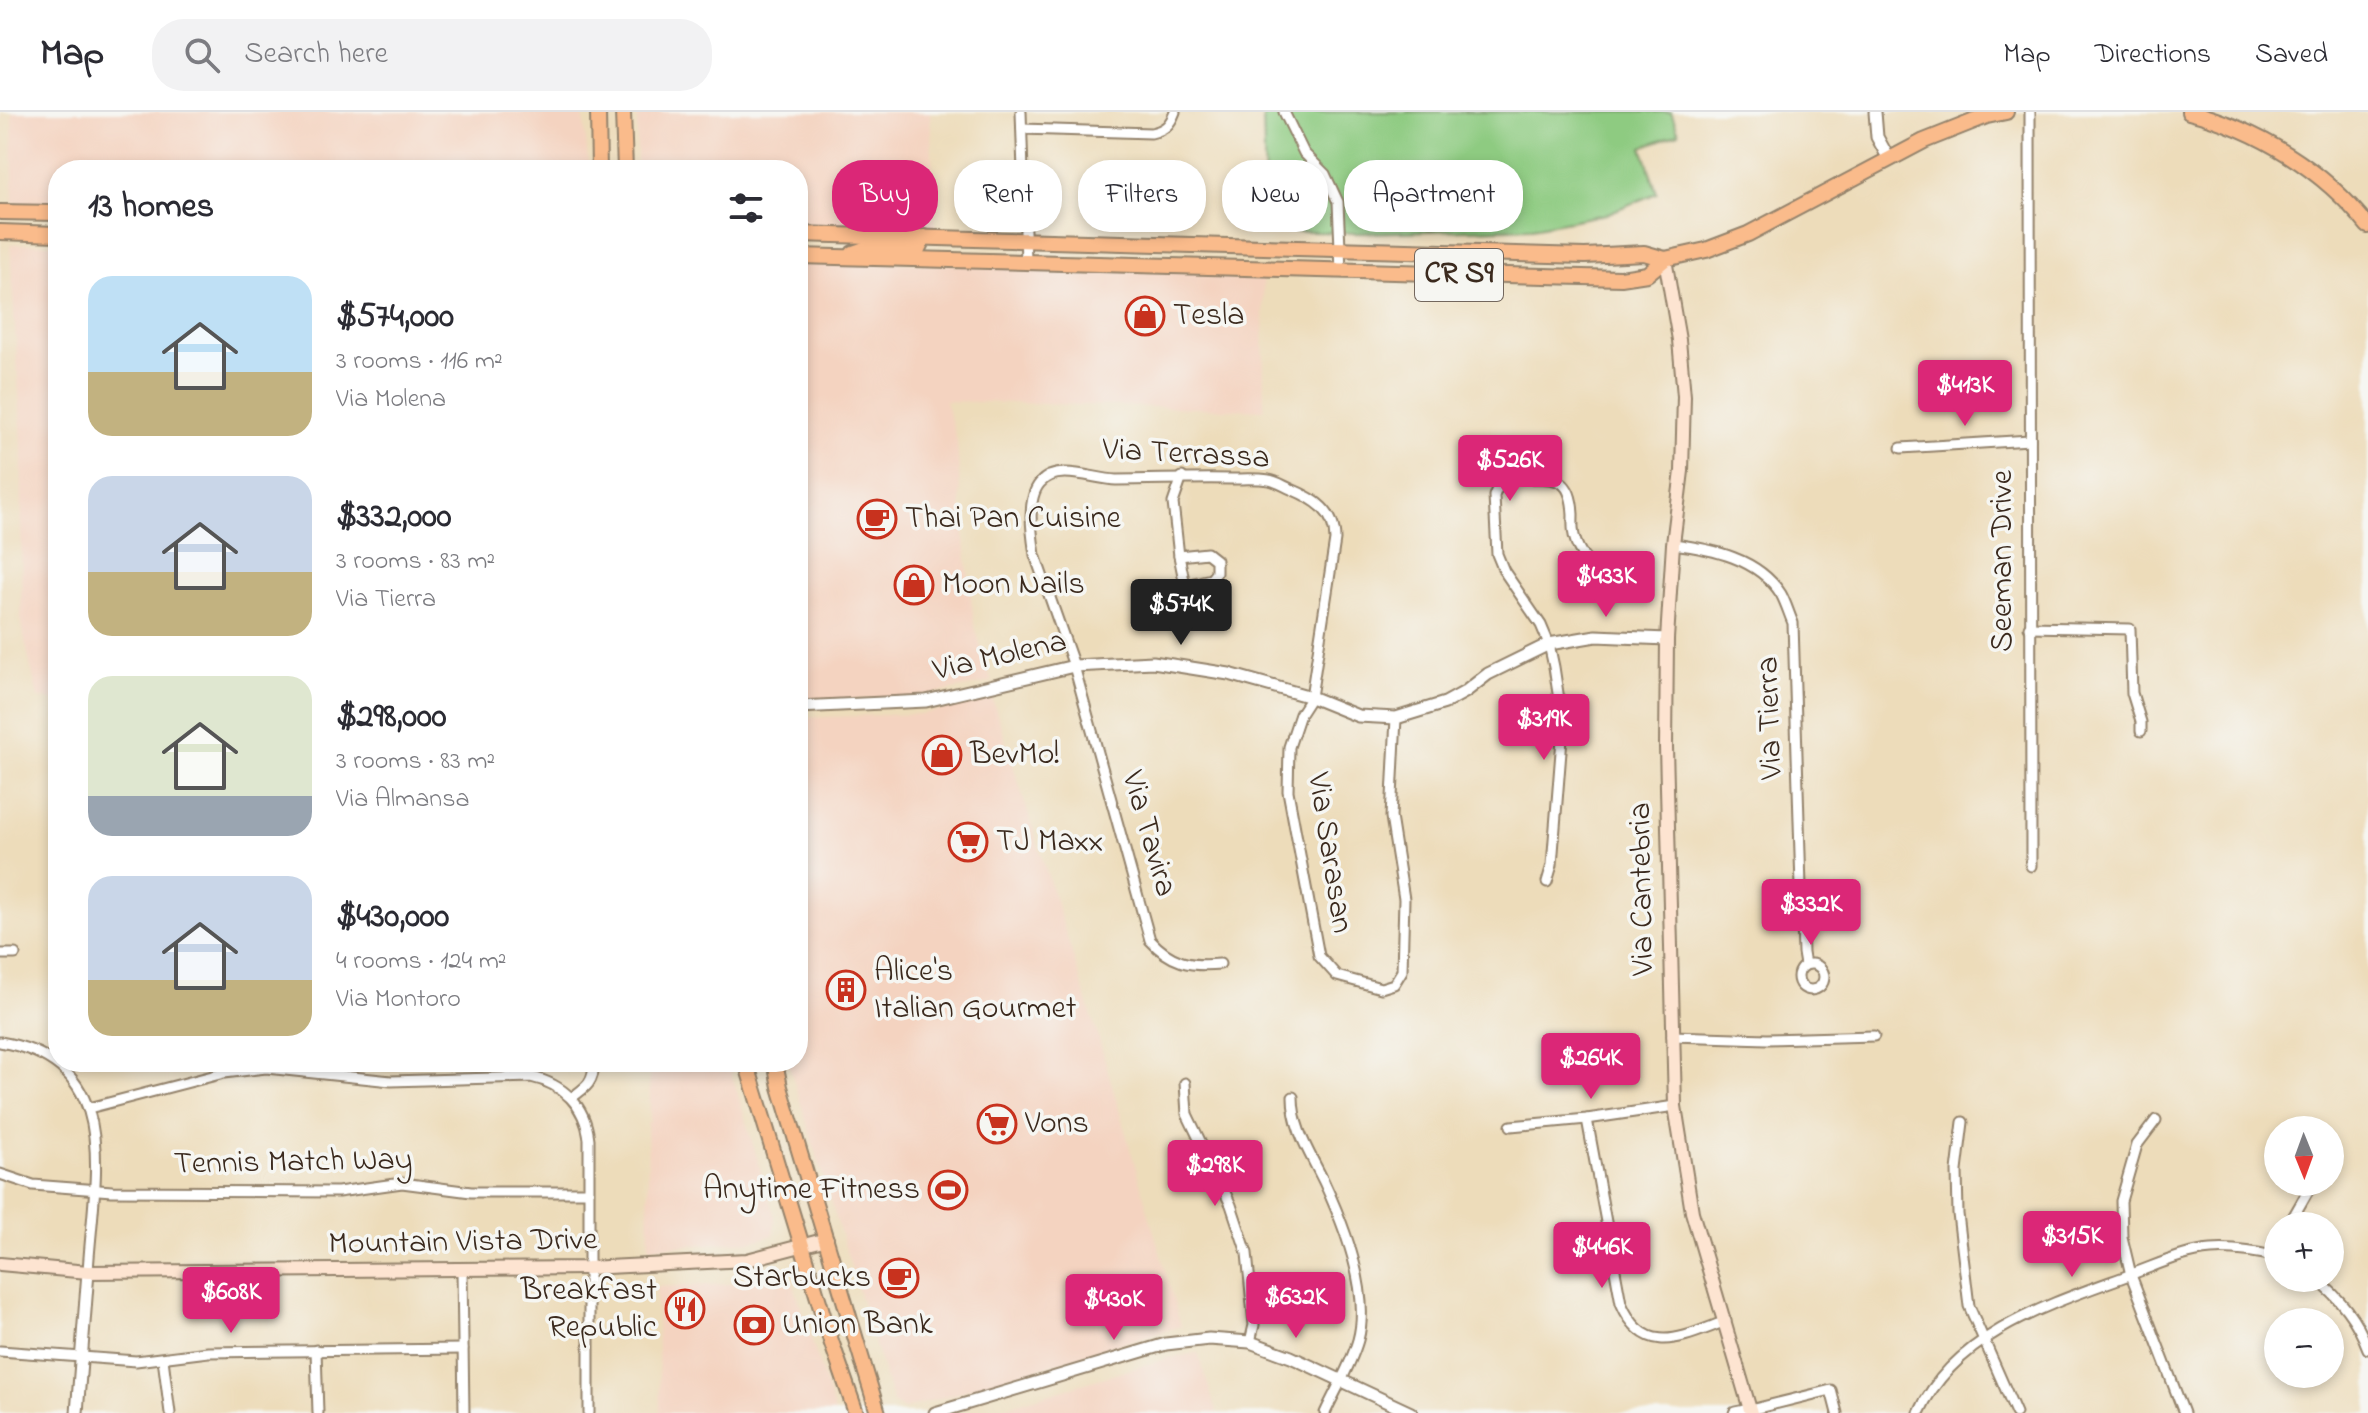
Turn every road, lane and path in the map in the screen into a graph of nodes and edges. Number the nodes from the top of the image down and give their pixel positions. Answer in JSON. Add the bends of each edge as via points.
{"nodes":[{"id":1,"x":598,"y":112,"type":"edge"},
{"id":2,"x":623,"y":112,"type":"edge"},
{"id":3,"x":1021,"y":112,"type":"edge"},
{"id":4,"x":1175,"y":112,"type":"edge"},
{"id":5,"x":1284,"y":112,"type":"edge"},
{"id":6,"x":1875,"y":112,"type":"edge"},
{"id":7,"x":2006,"y":112,"type":"edge"},
{"id":8,"x":2030,"y":112,"type":"edge"},
{"id":9,"x":2189,"y":112,"type":"edge"},
{"id":10,"x":1022,"y":129,"type":"junction"},
{"id":11,"x":1889,"y":159,"type":"junction"},
{"id":12,"x":599,"y":160,"type":"edge"},
{"id":13,"x":625,"y":160,"type":"edge"},
{"id":14,"x":0,"y":212,"type":"edge"},
{"id":15,"x":48,"y":213,"type":"edge"},
{"id":16,"x":2368,"y":226,"type":"edge"},
{"id":17,"x":0,"y":232,"type":"edge"},
{"id":18,"x":48,"y":234,"type":"edge"},
{"id":19,"x":808,"y":234,"type":"edge"},
{"id":20,"x":924,"y":237,"type":"junction"},
{"id":21,"x":1025,"y":238,"type":"junction"},
{"id":22,"x":1340,"y":249,"type":"junction"},
{"id":23,"x":808,"y":256,"type":"edge"},
{"id":24,"x":841,"y":257,"type":"junction"},
{"id":25,"x":1665,"y":259,"type":"junction"},
{"id":26,"x":1026,"y":261,"type":"junction"},
{"id":27,"x":1341,"y":271,"type":"junction"},
{"id":28,"x":2030,"y":440,"type":"junction"},
{"id":29,"x":1901,"y":448,"type":"dead end"},
{"id":30,"x":1182,"y":477,"type":"junction"},
{"id":31,"x":1673,"y":544,"type":"junction"},
{"id":32,"x":1179,"y":556,"type":"junction"},
{"id":33,"x":1600,"y":574,"type":"dead end"},
{"id":34,"x":2029,"y":627,"type":"junction"},
{"id":35,"x":1667,"y":639,"type":"junction"},
{"id":36,"x":1549,"y":644,"type":"junction"},
{"id":37,"x":1074,"y":666,"type":"junction"},
{"id":38,"x":1311,"y":697,"type":"junction"},
{"id":39,"x":808,"y":707,"type":"edge"},
{"id":40,"x":1396,"y":718,"type":"junction"},
{"id":41,"x":2141,"y":731,"type":"dead end"},
{"id":42,"x":2031,"y":866,"type":"dead end"},
{"id":43,"x":1547,"y":882,"type":"dead end"},
{"id":44,"x":0,"y":954,"type":"edge"},
{"id":45,"x":15,"y":954,"type":"dead end"},
{"id":46,"x":1220,"y":964,"type":"dead end"},
{"id":47,"x":1805,"y":965,"type":"dead end"},
{"id":48,"x":1672,"y":1036,"type":"junction"},
{"id":49,"x":1874,"y":1036,"type":"dead end"},
{"id":50,"x":0,"y":1042,"type":"edge"},
{"id":51,"x":48,"y":1057,"type":"edge"},
{"id":52,"x":65,"y":1072,"type":"edge"},
{"id":53,"x":232,"y":1072,"type":"edge"},
{"id":54,"x":304,"y":1072,"type":"edge"},
{"id":55,"x":594,"y":1072,"type":"edge"},
{"id":56,"x":749,"y":1072,"type":"edge"},
{"id":57,"x":777,"y":1072,"type":"edge"},
{"id":58,"x":1185,"y":1083,"type":"dead end"},
{"id":59,"x":1293,"y":1097,"type":"dead end"},
{"id":60,"x":571,"y":1098,"type":"junction"},
{"id":61,"x":1675,"y":1106,"type":"junction"},
{"id":62,"x":89,"y":1108,"type":"junction"},
{"id":63,"x":1587,"y":1119,"type":"junction"},
{"id":64,"x":2156,"y":1120,"type":"dead end"},
{"id":65,"x":1963,"y":1122,"type":"dead end"},
{"id":66,"x":1511,"y":1126,"type":"dead end"},
{"id":67,"x":0,"y":1174,"type":"edge"},
{"id":68,"x":94,"y":1191,"type":"junction"},
{"id":69,"x":588,"y":1192,"type":"junction"},
{"id":70,"x":827,"y":1239,"type":"junction"},
{"id":71,"x":802,"y":1245,"type":"junction"},
{"id":72,"x":2264,"y":1254,"type":"edge"},
{"id":73,"x":0,"y":1264,"type":"edge"},
{"id":74,"x":587,"y":1268,"type":"junction"},
{"id":75,"x":462,"y":1270,"type":"junction"},
{"id":76,"x":88,"y":1272,"type":"junction"},
{"id":77,"x":2131,"y":1275,"type":"junction"},
{"id":78,"x":2332,"y":1292,"type":"edge"},
{"id":79,"x":1726,"y":1321,"type":"junction"},
{"id":80,"x":1983,"y":1341,"type":"junction"},
{"id":81,"x":1250,"y":1342,"type":"junction"},
{"id":82,"x":463,"y":1349,"type":"junction"},
{"id":83,"x":2368,"y":1349,"type":"edge"},
{"id":84,"x":316,"y":1350,"type":"junction"},
{"id":85,"x":0,"y":1351,"type":"edge"},
{"id":86,"x":81,"y":1357,"type":"junction"},
{"id":87,"x":163,"y":1359,"type":"junction"},
{"id":88,"x":1341,"y":1379,"type":"junction"},
{"id":89,"x":1751,"y":1411,"type":"edge"},
{"id":90,"x":77,"y":1413,"type":"edge"},
{"id":91,"x":170,"y":1413,"type":"edge"},
{"id":92,"x":318,"y":1413,"type":"edge"},
{"id":93,"x":464,"y":1413,"type":"edge"},
{"id":94,"x":589,"y":1413,"type":"edge"},
{"id":95,"x":856,"y":1413,"type":"edge"},
{"id":96,"x":878,"y":1413,"type":"edge"},
{"id":97,"x":935,"y":1413,"type":"edge"},
{"id":98,"x":1325,"y":1413,"type":"edge"},
{"id":99,"x":1411,"y":1413,"type":"edge"},
{"id":100,"x":1735,"y":1413,"type":"edge"},
{"id":101,"x":1837,"y":1413,"type":"edge"},
{"id":102,"x":1919,"y":1413,"type":"edge"},
{"id":103,"x":2016,"y":1413,"type":"edge"},
{"id":104,"x":2184,"y":1413,"type":"edge"}],
"edges":[{"from":1,"to":12,"type":"main road"},
{"from":2,"to":13,"type":"main road"},
{"from":3,"to":10,"type":"street"},
{"from":4,"to":10,"type":"street","via":[[1162,130],[1151,133]]},
{"from":5,"to":22,"type":"street","via":[[1338,202]]},
{"from":6,"to":11,"type":"street","via":[[1877,137]]},
{"from":7,"to":11,"type":"main road","number":"CR S9"},
{"from":8,"to":28,"type":"street","name":"Seeman Drive"},
{"from":9,"to":16,"type":"main road","via":[[2234,127],[2290,157],[2318,175]]},
{"from":10,"to":21,"type":"street"},
{"from":11,"to":25,"type":"main road","number":"CR S9","via":[[1748,234]]},
{"from":14,"to":15,"type":"main road"},
{"from":17,"to":18,"type":"main road"},
{"from":19,"to":20,"type":"main road","number":"CR S9"},
{"from":20,"to":21,"type":"main road","number":"CR S9"},
{"from":20,"to":24,"type":"main road","via":[[918,249],[867,248]]},
{"from":21,"to":22,"type":"main road","number":"CR S9"},
{"from":21,"to":26,"type":"street"},
{"from":22,"to":25,"type":"main road","number":"CR S9","via":[[1644,253]]},
{"from":22,"to":27,"type":"street"},
{"from":23,"to":24,"type":"main road","number":"CR S9"},
{"from":24,"to":26,"type":"main road","number":"CR S9"},
{"from":25,"to":27,"type":"main road","number":"CR S9","via":[[1647,274],[1621,278]]},
{"from":25,"to":31,"type":"main road","name":"Via Cantebria","via":[[1684,396]]},
{"from":26,"to":27,"type":"main road","number":"CR S9"},
{"from":28,"to":29,"type":"street"},
{"from":28,"to":34,"type":"street","name":"Seeman Drive"},
{"from":30,"to":32,"type":"street","via":[[1173,503]]},
{"from":30,"to":37,"type":"street","name":"Via Terrassa","via":[[1114,480],[1053,474],[1034,494],[1035,555]]},
{"from":30,"to":38,"type":"street","name":"Via Terrassa","via":[[1271,480],[1316,500],[1335,526]]},
{"from":31,"to":35,"type":"main road","name":"Via Cantebria"},
{"from":31,"to":47,"type":"street","name":"Via Tierra","via":[[1713,549],[1753,567],[1780,593],[1793,623]]},
{"from":32,"to":32,"type":"street","via":[[1185,585],[1216,573],[1216,560],[1207,553]]},
{"from":33,"to":36,"type":"street","via":[[1583,557],[1574,537],[1572,495],[1565,485],[1552,479],[1512,478],[1497,487],[1497,554]]},
{"from":34,"to":41,"type":"street","via":[[2130,629],[2132,693]]},
{"from":34,"to":42,"type":"street","name":"Seeman Drive"},
{"from":35,"to":36,"type":"street","name":"Via Molena","via":[[1596,636]]},
{"from":35,"to":48,"type":"main road","name":"Via Cantebria"},
{"from":36,"to":40,"type":"street","name":"Via Molena","via":[[1488,674],[1445,703]]},
{"from":36,"to":43,"type":"street","via":[[1563,726]]},
{"from":37,"to":38,"type":"street","name":"Via Molena","via":[[1186,665]]},
{"from":37,"to":39,"type":"street","name":"Via Molena","via":[[926,701]]},
{"from":37,"to":46,"type":"street","name":"Via Tavira","via":[[1150,940],[1178,961]]},
{"from":38,"to":40,"type":"street","name":"Via Molena","via":[[1358,716]]},
{"from":38,"to":40,"type":"street","name":"Via Sarasan","via":[[1289,747],[1288,791],[1319,956],[1337,976],[1381,988],[1394,984],[1402,971],[1404,899],[1391,817]]},
{"from":44,"to":45,"type":"street"},
{"from":48,"to":49,"type":"street"},
{"from":48,"to":61,"type":"main road","name":"Via Cantebria"},
{"from":50,"to":51,"type":"street"},
{"from":52,"to":62,"type":"street"},
{"from":53,"to":62,"type":"street"},
{"from":54,"to":60,"type":"street","via":[[391,1081],[531,1077],[548,1081]]},
{"from":55,"to":60,"type":"street","via":[[587,1088]]},
{"from":56,"to":71,"type":"main road"},
{"from":57,"to":70,"type":"main road"},
{"from":58,"to":81,"type":"street","via":[[1187,1114],[1231,1205],[1247,1253],[1254,1325]]},
{"from":59,"to":88,"type":"street","via":[[1296,1127],[1343,1227],[1362,1300],[1357,1343]]},
{"from":60,"to":69,"type":"street","via":[[587,1124]]},
{"from":61,"to":63,"type":"street"},
{"from":61,"to":79,"type":"main road","name":"Via Cantebria","via":[[1692,1212]]},
{"from":62,"to":68,"type":"street","via":[[96,1144]]},
{"from":63,"to":66,"type":"street"},
{"from":63,"to":79,"type":"street","via":[[1629,1322],[1667,1340]]},
{"from":64,"to":77,"type":"street","via":[[2137,1145],[2121,1201]]},
{"from":65,"to":80,"type":"street","via":[[1958,1214],[1969,1306]]},
{"from":67,"to":68,"type":"street","name":"Tennis Match Way","via":[[33,1185]]},
{"from":68,"to":69,"type":"street","name":"Tennis Match Way","via":[[338,1192],[402,1183],[471,1192]]},
{"from":68,"to":76,"type":"street"},
{"from":69,"to":74,"type":"street"},
{"from":70,"to":71,"type":"main road","name":"Mountain Vista Drive"},
{"from":70,"to":96,"type":"main road"},
{"from":71,"to":74,"type":"main road","name":"Mountain Vista Drive","via":[[747,1260]]},
{"from":71,"to":95,"type":"main road"},
{"from":72,"to":77,"type":"street","via":[[2210,1250]]},
{"from":73,"to":76,"type":"main road","name":"Mountain Vista Drive"},
{"from":74,"to":75,"type":"main road","name":"Mountain Vista Drive"},
{"from":74,"to":94,"type":"street"},
{"from":75,"to":76,"type":"main road","name":"Mountain Vista Drive"},
{"from":75,"to":82,"type":"street"},
{"from":76,"to":86,"type":"street"},
{"from":77,"to":80,"type":"street","via":[[2046,1306]]},
{"from":77,"to":104,"type":"street"},
{"from":78,"to":83,"type":"street","via":[[2354,1318]]},
{"from":79,"to":89,"type":"main road","name":"Via Cantebria"},
{"from":80,"to":102,"type":"street","via":[[1945,1371]]},
{"from":80,"to":103,"type":"street"},
{"from":81,"to":88,"type":"street"},
{"from":81,"to":97,"type":"street","via":[[1166,1344]]},
{"from":82,"to":84,"type":"street"},
{"from":82,"to":93,"type":"street"},
{"from":84,"to":87,"type":"street","via":[[208,1352]]},
{"from":84,"to":92,"type":"street"},
{"from":85,"to":86,"type":"street"},
{"from":86,"to":87,"type":"street"},
{"from":86,"to":90,"type":"street"},
{"from":87,"to":91,"type":"street"},
{"from":88,"to":98,"type":"street"},
{"from":88,"to":99,"type":"street"},
{"from":89,"to":100,"type":"street"},
{"from":89,"to":101,"type":"street","via":[[1831,1390]]}]}
